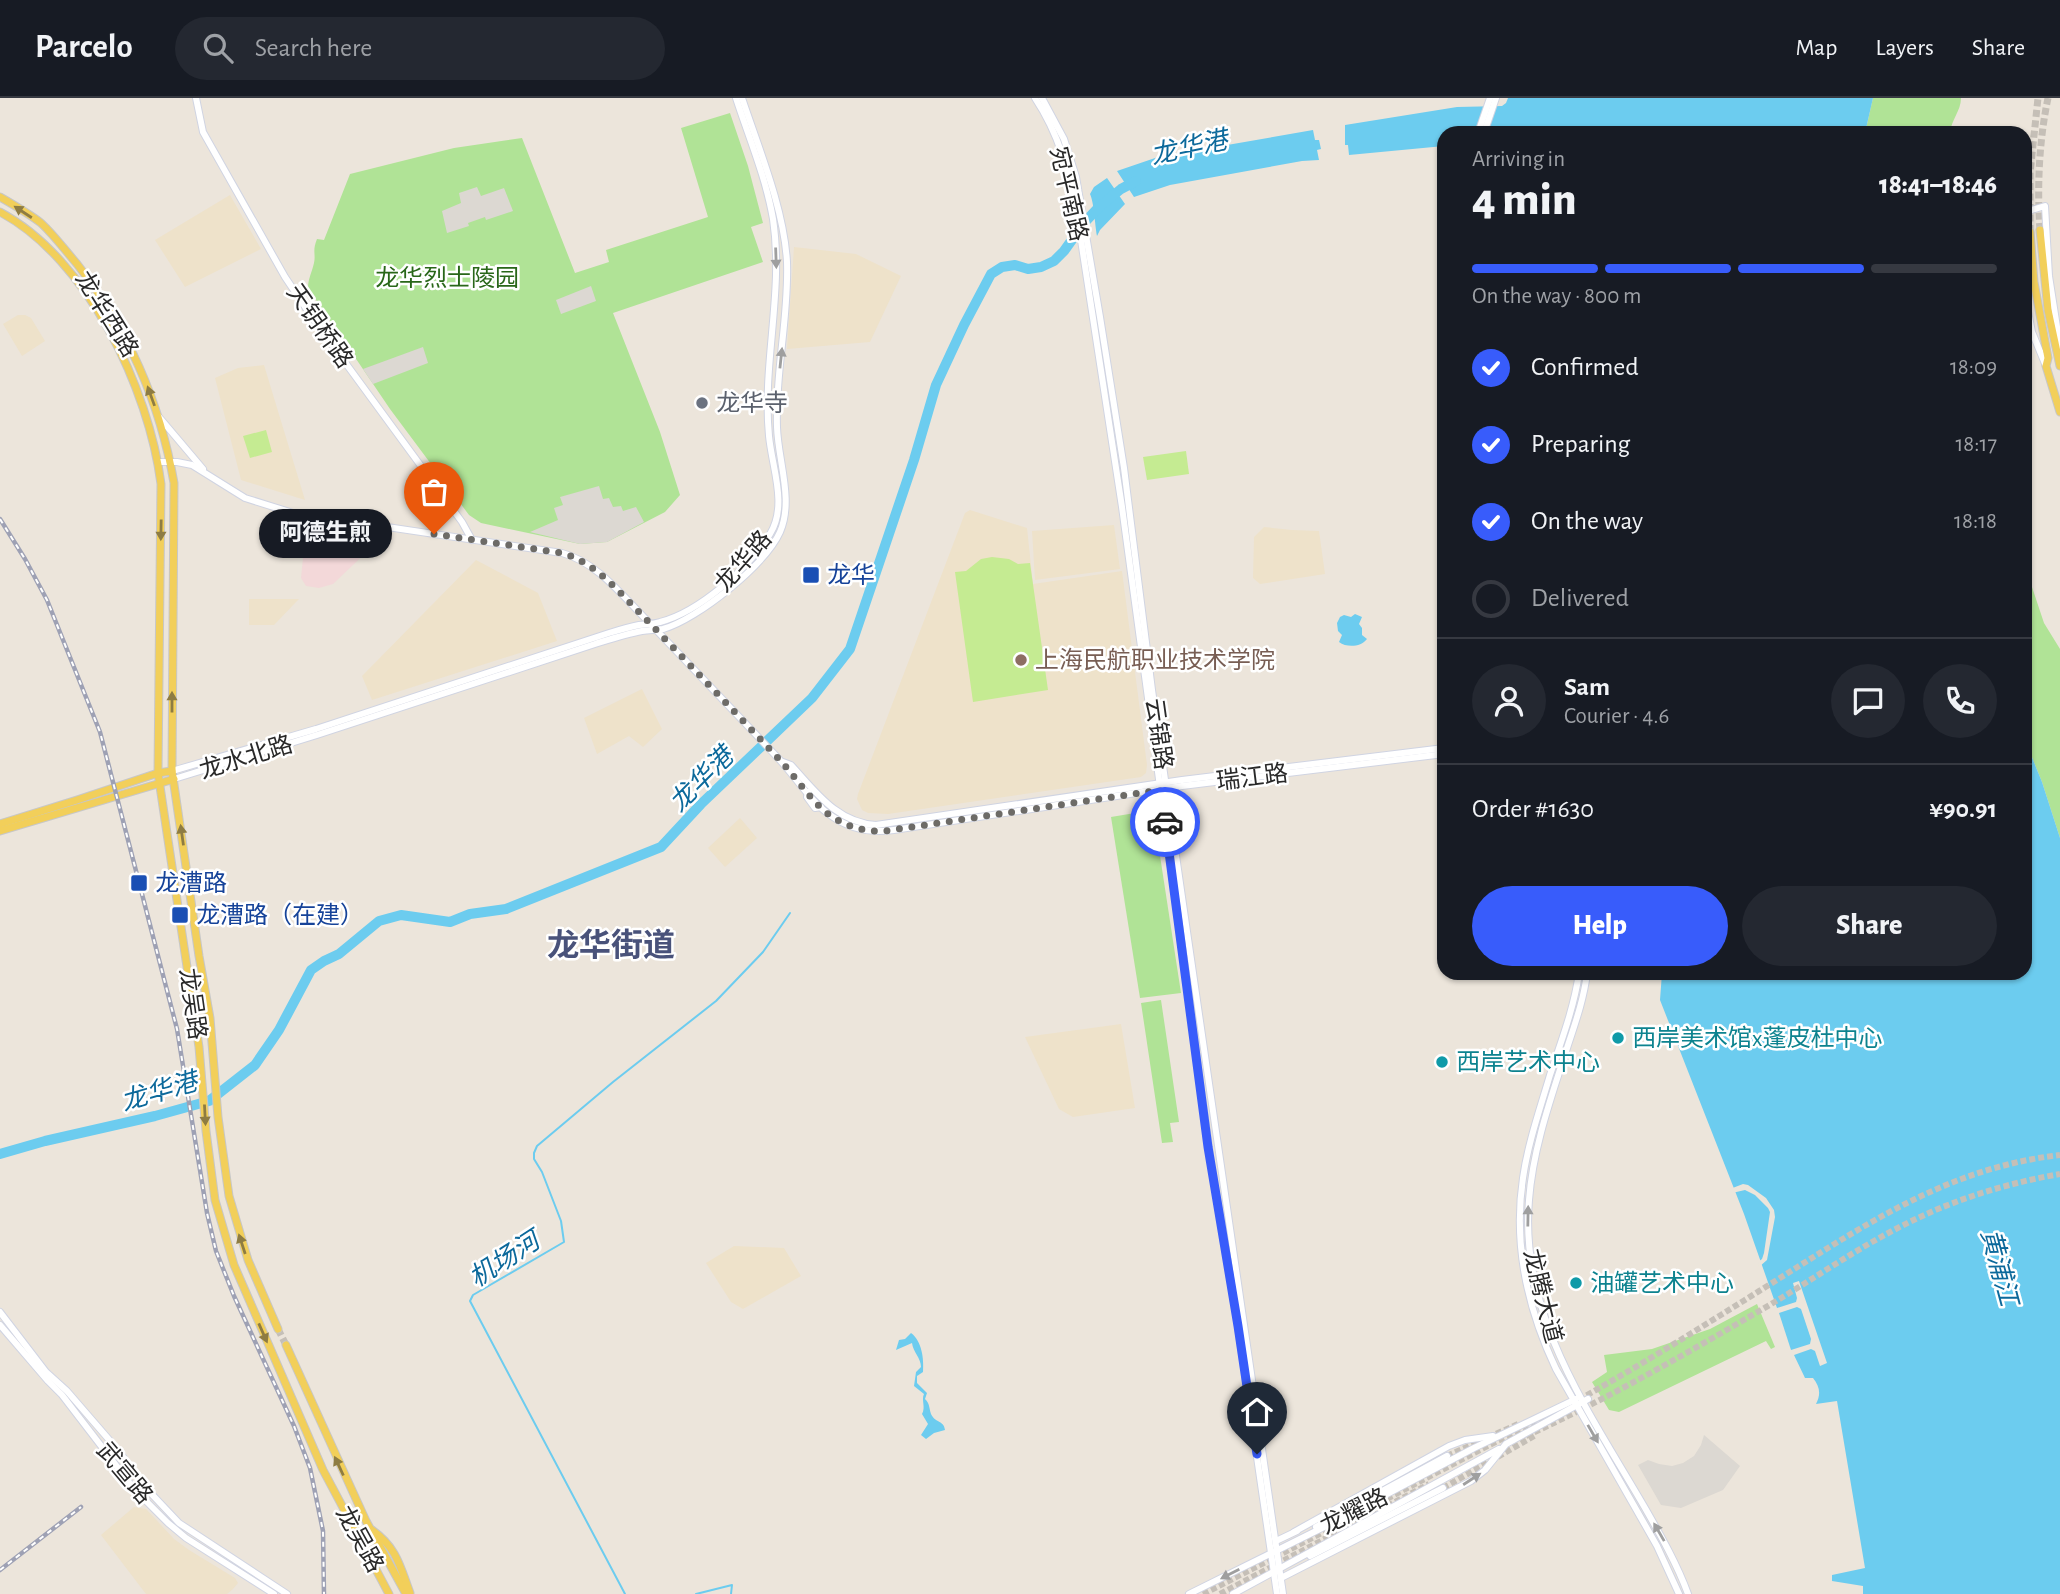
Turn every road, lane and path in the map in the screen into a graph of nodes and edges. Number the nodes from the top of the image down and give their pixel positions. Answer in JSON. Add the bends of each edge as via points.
{"nodes":[{"id":1,"x":196,"y":98,"type":"edge"},
{"id":2,"x":736,"y":98,"type":"edge"},
{"id":3,"x":742,"y":98,"type":"edge"},
{"id":4,"x":1035,"y":98,"type":"edge"},
{"id":5,"x":1042,"y":98,"type":"edge"},
{"id":6,"x":1490,"y":98,"type":"edge"},
{"id":7,"x":1496,"y":98,"type":"edge"},
{"id":8,"x":1480,"y":126,"type":"edge"},
{"id":9,"x":1486,"y":126,"type":"edge"},
{"id":10,"x":0,"y":197,"type":"edge"},
{"id":11,"x":2032,"y":210,"type":"edge"},
{"id":12,"x":0,"y":212,"type":"edge"},
{"id":13,"x":2040,"y":230,"type":"tunnel mouth"},
{"id":14,"x":1085,"y":251,"type":"junction"},
{"id":15,"x":2032,"y":257,"type":"edge"},
{"id":16,"x":2032,"y":332,"type":"edge"},
{"id":17,"x":2060,"y":345,"type":"edge"},
{"id":18,"x":2047,"y":362,"type":"junction"},
{"id":19,"x":2060,"y":366,"type":"edge"},
{"id":20,"x":2060,"y":412,"type":"edge"},
{"id":21,"x":159,"y":417,"type":"junction"},
{"id":22,"x":170,"y":461,"type":"junction"},
{"id":23,"x":159,"y":462,"type":"junction"},
{"id":24,"x":209,"y":475,"type":"junction"},
{"id":25,"x":472,"y":540,"type":"junction"},
{"id":26,"x":650,"y":624,"type":"junction"},
{"id":27,"x":656,"y":630,"type":"junction"},
{"id":28,"x":301,"y":734,"type":"joint"},
{"id":29,"x":317,"y":735,"type":"joint"},
{"id":30,"x":1437,"y":749,"type":"edge"},
{"id":31,"x":1437,"y":755,"type":"edge"},
{"id":32,"x":781,"y":761,"type":"junction"},
{"id":33,"x":158,"y":773,"type":"junction"},
{"id":34,"x":173,"y":775,"type":"junction"},
{"id":35,"x":159,"y":782,"type":"junction"},
{"id":36,"x":1163,"y":787,"type":"junction"},
{"id":37,"x":838,"y":817,"type":"junction"},
{"id":38,"x":0,"y":824,"type":"edge"},
{"id":39,"x":0,"y":831,"type":"edge"},
{"id":40,"x":1578,"y":980,"type":"edge"},
{"id":41,"x":1586,"y":980,"type":"edge"},
{"id":42,"x":0,"y":1312,"type":"edge"},
{"id":43,"x":0,"y":1325,"type":"edge"},
{"id":44,"x":278,"y":1329,"type":"tunnel mouth"},
{"id":45,"x":286,"y":1345,"type":"tunnel mouth"},
{"id":46,"x":1584,"y":1399,"type":"junction"},
{"id":47,"x":1575,"y":1403,"type":"junction"},
{"id":48,"x":1518,"y":1428,"type":"junction"},
{"id":49,"x":1506,"y":1444,"type":"junction"},
{"id":50,"x":1447,"y":1456,"type":"tunnel mouth"},
{"id":51,"x":1443,"y":1488,"type":"tunnel mouth"},
{"id":52,"x":1295,"y":1535,"type":"junction"},
{"id":53,"x":1276,"y":1541,"type":"junction"},
{"id":54,"x":1274,"y":1551,"type":"junction"},
{"id":55,"x":1322,"y":1551,"type":"junction"},
{"id":56,"x":1289,"y":1564,"type":"junction"},
{"id":57,"x":1277,"y":1570,"type":"junction"},
{"id":58,"x":1296,"y":1571,"type":"junction"},
{"id":59,"x":1281,"y":1578,"type":"junction"},
{"id":60,"x":274,"y":1594,"type":"edge"},
{"id":61,"x":287,"y":1594,"type":"edge"},
{"id":62,"x":389,"y":1594,"type":"edge"},
{"id":63,"x":408,"y":1594,"type":"edge"},
{"id":64,"x":1189,"y":1594,"type":"edge"},
{"id":65,"x":1233,"y":1594,"type":"edge"},
{"id":66,"x":1277,"y":1594,"type":"edge"},
{"id":67,"x":1283,"y":1594,"type":"edge"},
{"id":68,"x":1679,"y":1594,"type":"edge"},
{"id":69,"x":1688,"y":1594,"type":"edge"}],
"edges":[{"from":1,"to":25,"type":"main road","name":"天钥桥路","via":[[203,132],[285,277]]},
{"from":2,"to":26,"type":"main road","name":"龙华路","one_way":true,"via":[[769,201],[776,248],[768,401],[778,515],[772,532],[752,557],[711,597]]},
{"from":27,"to":3,"type":"main road","name":"龙华路","one_way":true,"via":[[699,612],[755,565],[780,533],[786,509],[776,406],[787,305],[785,244]]},
{"from":4,"to":14,"type":"main road","name":"宛平南路","via":[[1058,141]]},
{"from":5,"to":14,"type":"main road","name":"宛平南路","via":[[1071,158]]},
{"from":6,"to":8,"type":"main road"},
{"from":7,"to":9,"type":"main road"},
{"from":21,"to":10,"type":"main road","name":"龙华西路","one_way":true,"via":[[133,352],[86,276],[41,224]]},
{"from":11,"to":17,"type":"main road","via":[[2045,206],[2049,276]]},
{"from":12,"to":23,"type":"main road","name":"龙华西路","via":[[34,233],[52,251],[102,316],[136,388]]},
{"from":13,"to":19,"type":"main road","via":[[2044,284]]},
{"from":14,"to":36,"type":"main road","name":"云锦路","via":[[1124,468]]},
{"from":15,"to":18,"type":"main road"},
{"from":16,"to":18,"type":"main road"},
{"from":18,"to":20,"type":"main road"},
{"from":21,"to":22,"type":"main road","name":"龙华西路"},
{"from":21,"to":24,"type":"main road"},
{"from":22,"to":23,"type":"main road"},
{"from":22,"to":24,"type":"main road","via":[[192,465]]},
{"from":34,"to":22,"type":"main road","name":"龙吴路","one_way":true,"via":[[174,483]]},
{"from":23,"to":33,"type":"main road","name":"龙吴路","one_way":true},
{"from":24,"to":25,"type":"main road","via":[[246,498],[293,513]]},
{"from":25,"to":26,"type":"main road","via":[[573,557],[604,578]]},
{"from":26,"to":27,"type":"main road"},
{"from":26,"to":28,"type":"main road","name":"龙华路","via":[[593,637]]},
{"from":27,"to":29,"type":"main road","name":"龙华路","via":[[595,644]]},
{"from":27,"to":32,"type":"main road"},
{"from":28,"to":34,"type":"main road","name":"龙水北路"},
{"from":29,"to":34,"type":"main road","name":"龙水北路"},
{"from":30,"to":36,"type":"main road","name":"瑞江路"},
{"from":31,"to":36,"type":"main road","name":"瑞江路"},
{"from":32,"to":37,"type":"main road","via":[[821,807]]},
{"from":32,"to":37,"type":"main road","via":[[791,765]]},
{"from":33,"to":34,"type":"main road"},
{"from":33,"to":35,"type":"main road","name":"龙吴路"},
{"from":33,"to":38,"type":"main road"},
{"from":34,"to":35,"type":"main road"},
{"from":44,"to":34,"type":"main road","name":"龙吴路","one_way":true,"via":[[237,1228],[225,1173],[210,1018]]},
{"from":35,"to":39,"type":"main road"},
{"from":35,"to":62,"type":"main road","name":"龙吴路","one_way":true,"via":[[220,1222],[234,1265],[323,1470]]},
{"from":36,"to":37,"type":"main road","name":"瑞江路","via":[[893,824],[856,824]]},
{"from":36,"to":53,"type":"main road","name":"云锦路"},
{"from":36,"to":54,"type":"main road","name":"云锦路","via":[[1209,1155]]},
{"from":40,"to":47,"type":"main road","name":"龙腾大道","via":[[1531,1142],[1520,1214],[1522,1262],[1532,1310],[1548,1354]]},
{"from":46,"to":41,"type":"main road","name":"龙腾大道","one_way":true,"via":[[1556,1350],[1541,1307],[1531,1261],[1528,1214],[1539,1144]]},
{"from":42,"to":61,"type":"main road","via":[[179,1523]]},
{"from":43,"to":60,"type":"main road","name":"武宣路","via":[[152,1507],[186,1538]]},
{"from":63,"to":45,"type":"main road","name":"龙吴路","one_way":true,"via":[[393,1549],[369,1527]]},
{"from":46,"to":47,"type":"main road","name":"龙耀路"},
{"from":69,"to":46,"type":"main road","name":"龙腾大道","one_way":true,"via":[[1665,1542]]},
{"from":47,"to":48,"type":"main road","name":"龙耀路"},
{"from":47,"to":49,"type":"main road","name":"龙耀路"},
{"from":47,"to":68,"type":"main road","name":"龙腾大道","one_way":true,"via":[[1657,1546]]},
{"from":48,"to":52,"type":"main road","name":"龙耀路","via":[[1332,1523]]},
{"from":48,"to":52,"type":"main road","name":"龙耀路","via":[[1449,1446]]},
{"from":49,"to":56,"type":"main road","name":"龙耀路"},
{"from":58,"to":49,"type":"main road","name":"龙耀路","one_way":true,"via":[[1471,1481]]},
{"from":50,"to":52,"type":"main road"},
{"from":51,"to":55,"type":"main road"},
{"from":52,"to":53,"type":"main road"},
{"from":52,"to":54,"type":"main road","name":"龙耀路"},
{"from":53,"to":54,"type":"main road","name":"云锦路"},
{"from":54,"to":57,"type":"main road","name":"云锦路"},
{"from":54,"to":64,"type":"main road","name":"龙耀路","one_way":true},
{"from":55,"to":56,"type":"main road"},
{"from":55,"to":58,"type":"main road"},
{"from":56,"to":57,"type":"main road","name":"龙耀路"},
{"from":57,"to":59,"type":"main road","name":"云锦路"},
{"from":57,"to":65,"type":"main road","name":"龙耀路"},
{"from":57,"to":66,"type":"main road","name":"云锦路"},
{"from":58,"to":59,"type":"main road","name":"龙耀路"},
{"from":59,"to":67,"type":"main road","name":"云锦路"}]}
